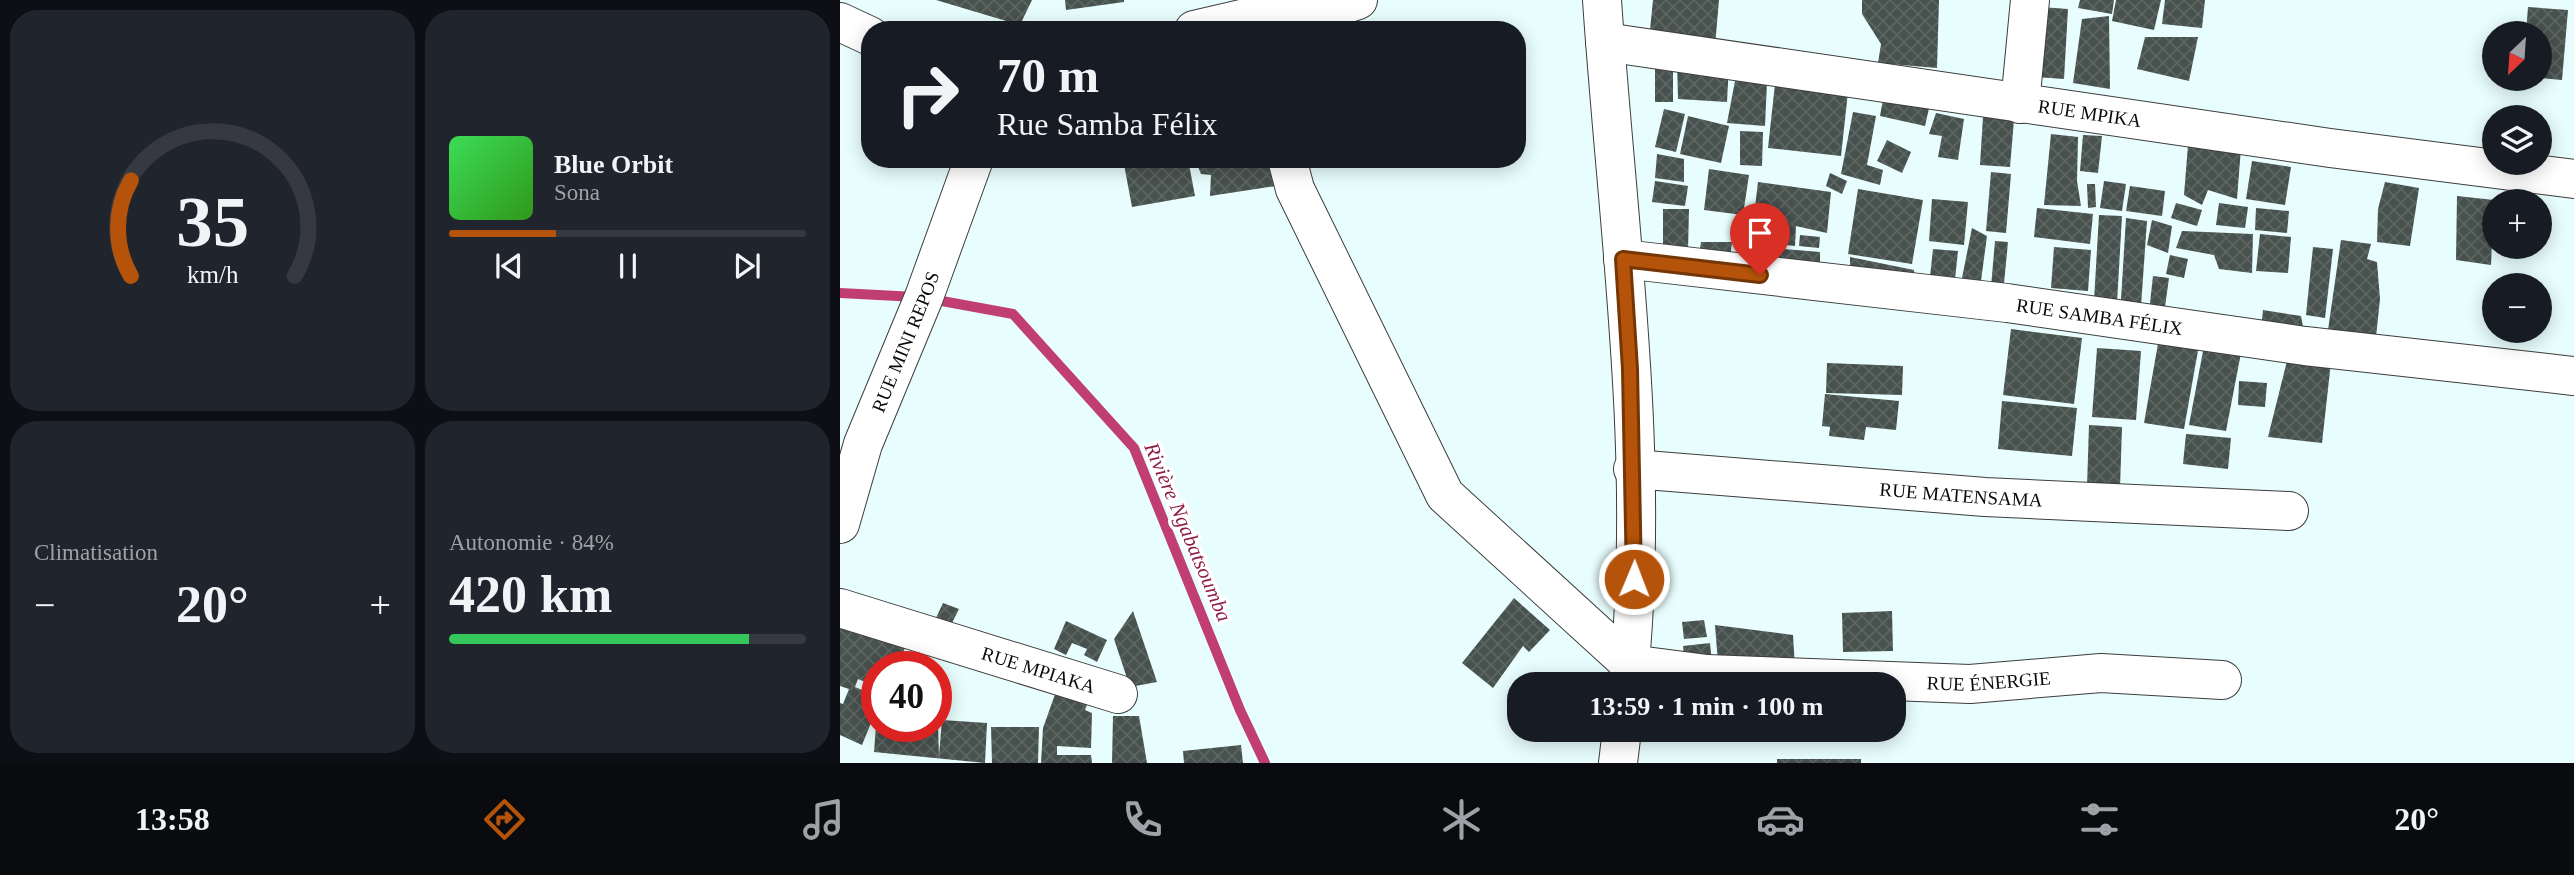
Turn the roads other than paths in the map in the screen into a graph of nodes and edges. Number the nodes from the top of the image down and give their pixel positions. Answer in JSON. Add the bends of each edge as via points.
{"nodes":[{"id":1,"x":1358,"y":0,"type":"edge"},
{"id":2,"x":1602,"y":0,"type":"edge"},
{"id":3,"x":2030,"y":0,"type":"edge"},
{"id":4,"x":1266,"y":21,"type":"edge"},
{"id":5,"x":840,"y":22,"type":"edge"},
{"id":6,"x":861,"y":32,"type":"edge"},
{"id":7,"x":1605,"y":42,"type":"junction"},
{"id":8,"x":2020,"y":104,"type":"junction"},
{"id":9,"x":971,"y":168,"type":"edge"},
{"id":10,"x":1289,"y":168,"type":"edge"},
{"id":11,"x":2574,"y":178,"type":"edge"},
{"id":12,"x":1623,"y":259,"type":"junction"},
{"id":13,"x":2574,"y":376,"type":"edge"},
{"id":14,"x":852,"y":439,"type":"edge"},
{"id":15,"x":1633,"y":469,"type":"junction"},
{"id":16,"x":2289,"y":510,"type":"dead end"},
{"id":17,"x":840,"y":524,"type":"edge"},
{"id":18,"x":840,"y":608,"type":"edge"},
{"id":19,"x":1626,"y":672,"type":"edge"},
{"id":20,"x":1628,"y":672,"type":"edge"},
{"id":21,"x":2222,"y":680,"type":"dead end"},
{"id":22,"x":1906,"y":682,"type":"edge"},
{"id":23,"x":1118,"y":694,"type":"dead end"},
{"id":24,"x":1621,"y":742,"type":"edge"},
{"id":25,"x":1618,"y":763,"type":"edge"}],
"edges":[{"from":1,"to":4,"type":"street"},
{"from":2,"to":7,"type":"street"},
{"from":3,"to":8,"type":"street"},
{"from":5,"to":6,"type":"street"},
{"from":7,"to":8,"type":"street","name":"RUE MPIKA"},
{"from":7,"to":12,"type":"street"},
{"from":8,"to":11,"type":"street","name":"RUE MPIKA"},
{"from":9,"to":14,"type":"street","name":"RUE MINI REPOS","via":[[925,298]]},
{"from":10,"to":19,"type":"street","via":[[1295,188],[1445,495]]},
{"from":12,"to":13,"type":"street","name":"RUE SAMBA FÉLIX"},
{"from":12,"to":15,"type":"street"},
{"from":14,"to":17,"type":"street","name":"RUE MINI REPOS"},
{"from":15,"to":16,"type":"street","name":"RUE MATENSAMA","via":[[1985,497]]},
{"from":15,"to":20,"type":"street","via":[[1634,579]]},
{"from":18,"to":23,"type":"street","name":"RUE MPIAKA"},
{"from":21,"to":22,"type":"street","name":"RUE ÉNERGIE","via":[[2101,673],[1970,684]]},
{"from":24,"to":25,"type":"street"}]}
